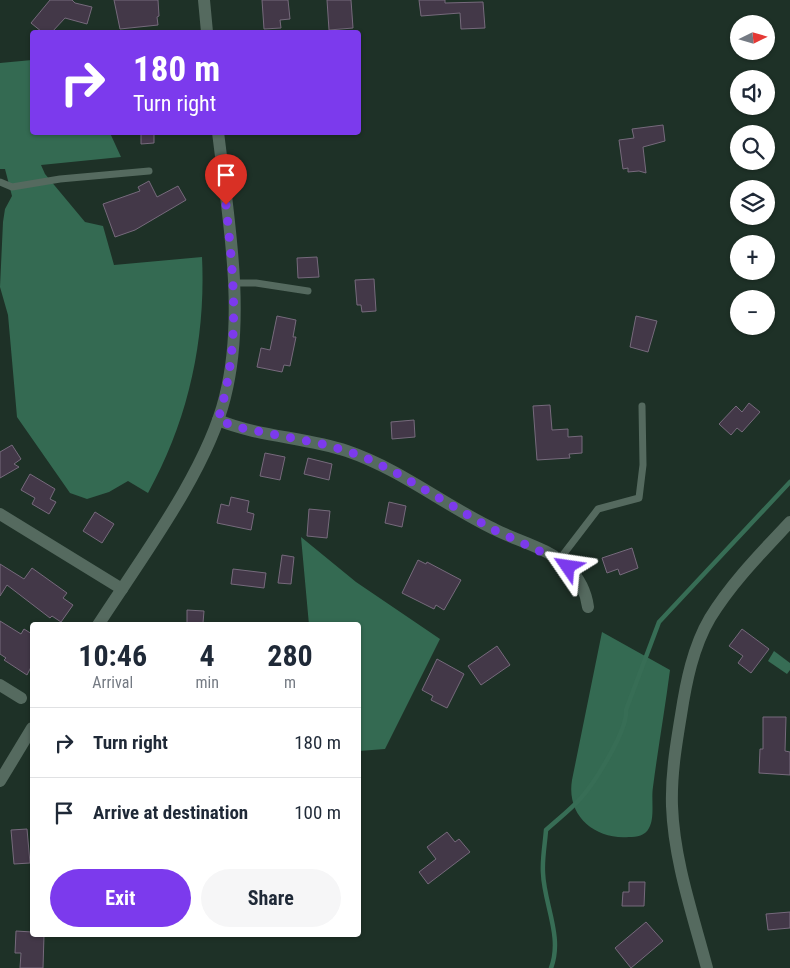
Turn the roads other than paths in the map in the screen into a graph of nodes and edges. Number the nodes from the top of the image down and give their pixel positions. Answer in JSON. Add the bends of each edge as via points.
{"nodes":[{"id":1,"x":204,"y":0,"type":"edge"},
{"id":2,"x":207,"y":30,"type":"edge"},
{"id":3,"x":218,"y":135,"type":"edge"},
{"id":4,"x":149,"y":171,"type":"dead end"},
{"id":5,"x":0,"y":182,"type":"edge"},
{"id":6,"x":233,"y":282,"type":"junction"},
{"id":7,"x":308,"y":291,"type":"dead end"},
{"id":8,"x":642,"y":406,"type":"dead end"},
{"id":9,"x":218,"y":420,"type":"junction"},
{"id":10,"x":0,"y":514,"type":"edge"},
{"id":11,"x":790,"y":522,"type":"edge"},
{"id":12,"x":559,"y":560,"type":"junction"},
{"id":13,"x":122,"y":589,"type":"junction"},
{"id":14,"x":588,"y":607,"type":"dead end"},
{"id":15,"x":100,"y":622,"type":"edge"},
{"id":16,"x":0,"y":685,"type":"edge"},
{"id":17,"x":21,"y":698,"type":"dead end"},
{"id":18,"x":30,"y":731,"type":"edge"},
{"id":19,"x":0,"y":781,"type":"edge"},
{"id":20,"x":708,"y":968,"type":"edge"}],
"edges":[{"from":1,"to":2,"type":"street"},
{"from":3,"to":6,"type":"street"},
{"from":4,"to":5,"type":"lane","via":[[12,187]]},
{"from":6,"to":7,"type":"lane"},
{"from":6,"to":9,"type":"street","via":[[232,359]]},
{"from":8,"to":12,"type":"lane","via":[[643,465],[639,498],[598,509]]},
{"from":9,"to":12,"type":"street","via":[[362,456],[492,529]]},
{"from":9,"to":13,"type":"street","via":[[191,477]]},
{"from":10,"to":13,"type":"street"},
{"from":11,"to":20,"type":"street","via":[[728,591],[711,618],[692,661],[683,701],[674,763],[673,823],[688,898]]},
{"from":12,"to":14,"type":"street","via":[[577,579]]},
{"from":13,"to":15,"type":"street"},
{"from":16,"to":17,"type":"street"},
{"from":18,"to":19,"type":"street"}]}
